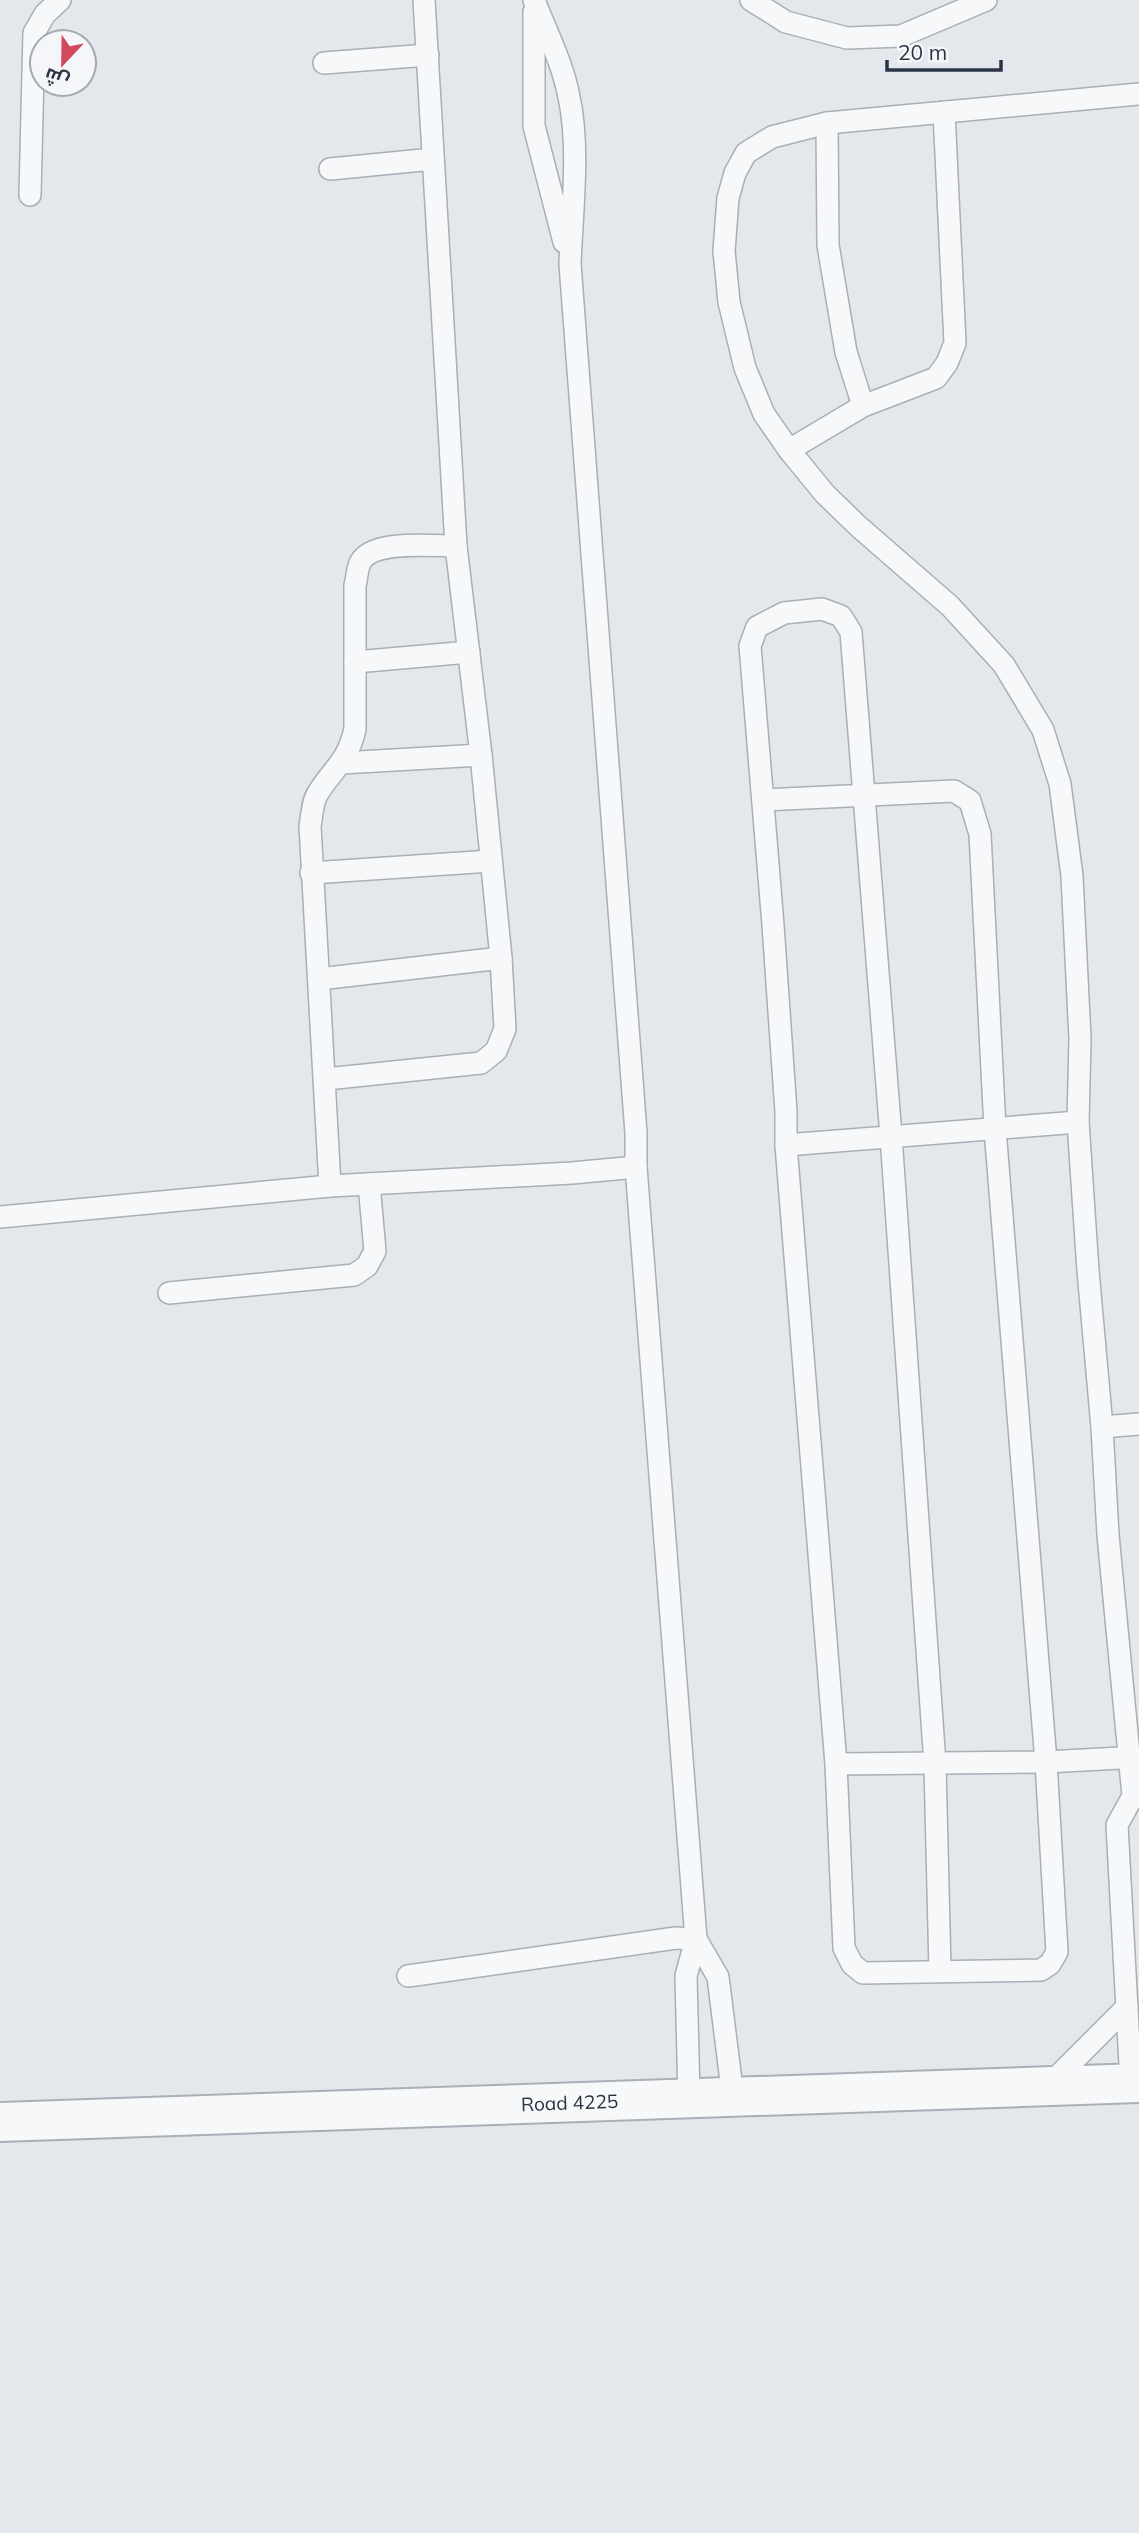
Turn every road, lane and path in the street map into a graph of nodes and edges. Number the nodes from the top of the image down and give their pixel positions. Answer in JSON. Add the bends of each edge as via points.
{"nodes":[{"id":1,"x":60,"y":0,"type":"edge"},
{"id":2,"x":424,"y":0,"type":"edge"},
{"id":3,"x":751,"y":0,"type":"edge"},
{"id":4,"x":986,"y":0,"type":"edge"},
{"id":5,"x":428,"y":55,"type":"junction"},
{"id":6,"x":324,"y":63,"type":"dead end"},
{"id":7,"x":1139,"y":94,"type":"edge"},
{"id":8,"x":944,"y":112,"type":"junction"},
{"id":9,"x":827,"y":122,"type":"junction"},
{"id":10,"x":433,"y":159,"type":"junction"},
{"id":11,"x":330,"y":169,"type":"dead end"},
{"id":12,"x":30,"y":195,"type":"dead end"},
{"id":13,"x":570,"y":264,"type":"junction"},
{"id":14,"x":863,"y":406,"type":"junction"},
{"id":15,"x":789,"y":450,"type":"junction"},
{"id":16,"x":456,"y":546,"type":"junction"},
{"id":17,"x":469,"y":652,"type":"junction"},
{"id":18,"x":355,"y":662,"type":"junction"},
{"id":19,"x":481,"y":755,"type":"junction"},
{"id":20,"x":342,"y":763,"type":"junction"},
{"id":21,"x":866,"y":794,"type":"junction"},
{"id":22,"x":763,"y":800,"type":"junction"},
{"id":23,"x":491,"y":861,"type":"junction"},
{"id":24,"x":311,"y":873,"type":"junction"},
{"id":25,"x":501,"y":958,"type":"junction"},
{"id":26,"x":319,"y":979,"type":"junction"},
{"id":27,"x":326,"y":1079,"type":"junction"},
{"id":28,"x":1078,"y":1122,"type":"junction"},
{"id":29,"x":995,"y":1129,"type":"junction"},
{"id":30,"x":891,"y":1136,"type":"junction"},
{"id":31,"x":786,"y":1145,"type":"junction"},
{"id":32,"x":636,"y":1167,"type":"junction"},
{"id":33,"x":369,"y":1184,"type":"junction"},
{"id":34,"x":330,"y":1186,"type":"junction"},
{"id":35,"x":0,"y":1217,"type":"edge"},
{"id":36,"x":169,"y":1293,"type":"dead end"},
{"id":37,"x":1139,"y":1424,"type":"edge"},
{"id":38,"x":1102,"y":1427,"type":"junction"},
{"id":39,"x":1134,"y":1757,"type":"edge"},
{"id":40,"x":1046,"y":1762,"type":"junction"},
{"id":41,"x":836,"y":1764,"type":"junction"},
{"id":42,"x":935,"y":1764,"type":"junction"},
{"id":43,"x":1136,"y":1799,"type":"edge"},
{"id":44,"x":696,"y":1939,"type":"junction"},
{"id":45,"x":940,"y":1971,"type":"junction"},
{"id":46,"x":408,"y":1976,"type":"dead end"},
{"id":47,"x":1127,"y":2007,"type":"junction"},
{"id":48,"x":1135,"y":2083,"type":"edge"},
{"id":49,"x":1048,"y":2086,"type":"junction"},
{"id":50,"x":733,"y":2097,"type":"junction"},
{"id":51,"x":689,"y":2098,"type":"junction"},
{"id":52,"x":0,"y":2122,"type":"edge"}],
"edges":[{"from":1,"to":12,"type":"lane","via":[[45,13],[34,33]]},
{"from":2,"to":5,"type":"lane"},
{"from":3,"to":4,"type":"lane","via":[[786,22],[847,38],[901,36]]},
{"from":5,"to":6,"type":"lane"},
{"from":5,"to":10,"type":"lane"},
{"from":7,"to":8,"type":"lane"},
{"from":8,"to":9,"type":"lane"},
{"from":8,"to":14,"type":"lane","via":[[955,343],[936,378]]},
{"from":9,"to":14,"type":"lane","via":[[828,245],[846,352]]},
{"from":9,"to":15,"type":"lane","via":[[772,137],[746,153],[728,198],[724,251],[732,315],[745,368],[764,414]]},
{"from":10,"to":11,"type":"lane"},
{"from":10,"to":16,"type":"lane"},
{"from":13,"to":13,"type":"lane","via":[[573,114],[534,0],[534,126]]},
{"from":13,"to":32,"type":"lane"},
{"from":14,"to":15,"type":"lane"},
{"from":15,"to":28,"type":"lane","via":[[825,494],[950,606],[1004,665],[1042,730],[1060,784],[1072,876],[1080,1039]]},
{"from":16,"to":17,"type":"lane"},
{"from":16,"to":18,"type":"lane","via":[[370,551],[360,563],[355,585]]},
{"from":17,"to":18,"type":"lane"},
{"from":17,"to":19,"type":"lane"},
{"from":18,"to":20,"type":"lane","via":[[355,729]]},
{"from":19,"to":20,"type":"lane"},
{"from":19,"to":23,"type":"lane"},
{"from":20,"to":24,"type":"lane","via":[[316,795],[310,826]]},
{"from":21,"to":22,"type":"lane"},
{"from":21,"to":22,"type":"lane","via":[[851,632],[841,616],[822,609],[784,614],[757,627],[750,646]]},
{"from":21,"to":29,"type":"lane","via":[[954,790],[970,801],[980,834]]},
{"from":21,"to":30,"type":"lane"},
{"from":22,"to":31,"type":"lane"},
{"from":23,"to":24,"type":"lane"},
{"from":23,"to":25,"type":"lane"},
{"from":24,"to":26,"type":"lane"},
{"from":25,"to":26,"type":"lane"},
{"from":25,"to":27,"type":"lane","via":[[505,1029],[496,1051],[481,1063]]},
{"from":26,"to":27,"type":"lane"},
{"from":27,"to":34,"type":"lane"},
{"from":28,"to":29,"type":"lane"},
{"from":28,"to":38,"type":"lane"},
{"from":29,"to":30,"type":"lane"},
{"from":29,"to":40,"type":"lane"},
{"from":30,"to":31,"type":"lane"},
{"from":30,"to":42,"type":"lane"},
{"from":31,"to":41,"type":"lane"},
{"from":32,"to":33,"type":"lane"},
{"from":32,"to":44,"type":"lane"},
{"from":33,"to":34,"type":"lane"},
{"from":33,"to":36,"type":"lane","via":[[374,1251],[367,1266],[354,1275]]},
{"from":34,"to":35,"type":"lane"},
{"from":37,"to":38,"type":"lane"},
{"from":38,"to":39,"type":"lane","via":[[1108,1535]]},
{"from":39,"to":40,"type":"lane"},
{"from":39,"to":43,"type":"lane"},
{"from":40,"to":42,"type":"lane"},
{"from":40,"to":45,"type":"lane","via":[[1057,1952],[1041,1970]]},
{"from":41,"to":42,"type":"lane"},
{"from":41,"to":45,"type":"lane","via":[[844,1948],[852,1964],[863,1973]]},
{"from":42,"to":45,"type":"lane"},
{"from":43,"to":47,"type":"lane","via":[[1118,1825]]},
{"from":44,"to":46,"type":"lane","via":[[676,1938]]},
{"from":44,"to":50,"type":"lane","via":[[718,1977]]},
{"from":44,"to":51,"type":"lane","via":[[686,1976]]},
{"from":47,"to":48,"type":"lane"},
{"from":47,"to":49,"type":"lane"},
{"from":48,"to":49,"type":"street","name":"Road 4225"},
{"from":49,"to":50,"type":"street","name":"Road 4225"},
{"from":50,"to":51,"type":"street","name":"Road 4225"},
{"from":51,"to":52,"type":"street","name":"Road 4225"}]}
